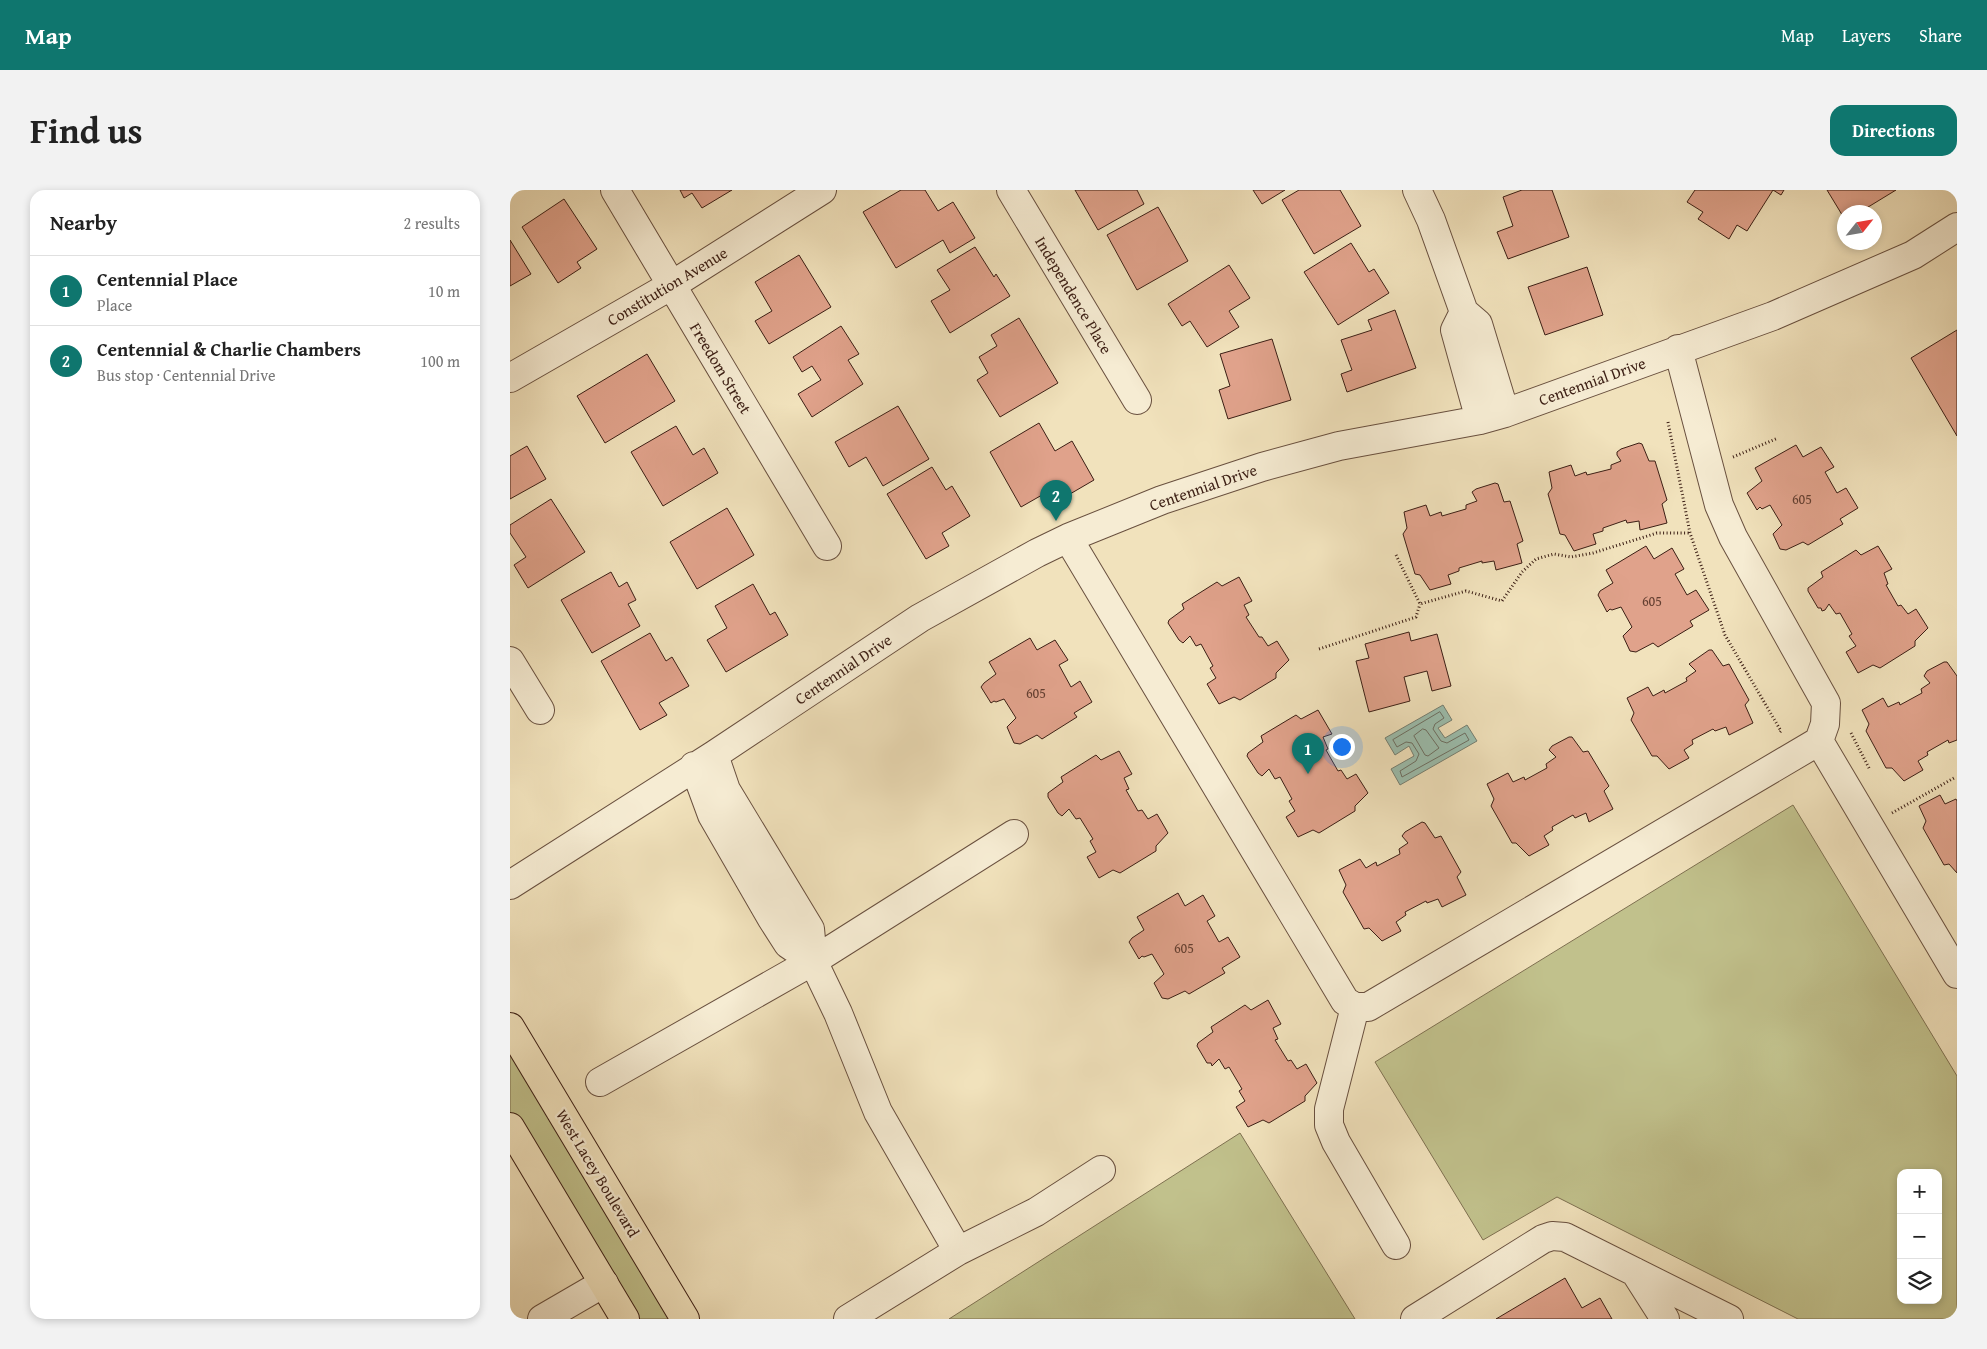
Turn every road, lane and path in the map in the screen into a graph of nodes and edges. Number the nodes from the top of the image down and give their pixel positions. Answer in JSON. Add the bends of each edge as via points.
{"nodes":[{"id":1,"x":615,"y":190,"type":"edge"},
{"id":2,"x":822,"y":190,"type":"edge"},
{"id":3,"x":1011,"y":190,"type":"edge"},
{"id":4,"x":1417,"y":190,"type":"edge"},
{"id":5,"x":1957,"y":227,"type":"edge"},
{"id":6,"x":672,"y":286,"type":"junction"},
{"id":7,"x":1678,"y":349,"type":"junction"},
{"id":8,"x":510,"y":378,"type":"edge"},
{"id":9,"x":1137,"y":400,"type":"dead end"},
{"id":10,"x":1666,"y":414,"type":"dead end"},
{"id":11,"x":1492,"y":417,"type":"junction"},
{"id":12,"x":1778,"y":438,"type":"dead end"},
{"id":13,"x":1731,"y":458,"type":"dead end"},
{"id":14,"x":1690,"y":533,"type":"junction"},
{"id":15,"x":1068,"y":538,"type":"junction"},
{"id":16,"x":827,"y":546,"type":"dead end"},
{"id":17,"x":1396,"y":555,"type":"dead end"},
{"id":18,"x":1420,"y":604,"type":"junction"},
{"id":19,"x":1319,"y":649,"type":"dead end"},
{"id":20,"x":510,"y":662,"type":"edge"},
{"id":21,"x":540,"y":710,"type":"dead end"},
{"id":22,"x":1852,"y":725,"type":"dead end"},
{"id":23,"x":1774,"y":737,"type":"dead end"},
{"id":24,"x":1819,"y":741,"type":"junction"},
{"id":25,"x":704,"y":760,"type":"junction"},
{"id":26,"x":1872,"y":774,"type":"dead end"},
{"id":27,"x":1954,"y":778,"type":"dead end"},
{"id":28,"x":1888,"y":806,"type":"dead end"},
{"id":29,"x":1014,"y":834,"type":"dead end"},
{"id":30,"x":510,"y":885,"type":"edge"},
{"id":31,"x":813,"y":961,"type":"junction"},
{"id":32,"x":1957,"y":974,"type":"edge"},
{"id":33,"x":1355,"y":1007,"type":"junction"},
{"id":34,"x":510,"y":1027,"type":"edge"},
{"id":35,"x":600,"y":1082,"type":"dead end"},
{"id":36,"x":510,"y":1127,"type":"edge"},
{"id":37,"x":1101,"y":1170,"type":"dead end"},
{"id":38,"x":1396,"y":1245,"type":"dead end"},
{"id":39,"x":958,"y":1251,"type":"junction"},
{"id":40,"x":1634,"y":1272,"type":"junction"},
{"id":41,"x":604,"y":1283,"type":"junction"},
{"id":42,"x":542,"y":1319,"type":"edge"},
{"id":43,"x":625,"y":1319,"type":"edge"},
{"id":44,"x":685,"y":1319,"type":"edge"},
{"id":45,"x":848,"y":1319,"type":"edge"},
{"id":46,"x":1415,"y":1319,"type":"edge"},
{"id":47,"x":1665,"y":1319,"type":"edge"},
{"id":48,"x":1729,"y":1319,"type":"edge"}],
"edges":[{"from":1,"to":6,"type":"street","name":"Freedom Street"},
{"from":2,"to":6,"type":"street","name":"Constitution Avenue"},
{"from":3,"to":9,"type":"street","name":"Independence Place"},
{"from":4,"to":11,"type":"street","via":[[1432,220],[1464,312],[1478,324]]},
{"from":5,"to":7,"type":"street","name":"Centennial Drive","via":[[1904,259],[1773,316]]},
{"from":6,"to":8,"type":"street","name":"Constitution Avenue"},
{"from":6,"to":16,"type":"street","name":"Freedom Street"},
{"from":7,"to":11,"type":"street","name":"Centennial Drive"},
{"from":7,"to":24,"type":"street","via":[[1719,505],[1733,537],[1826,703],[1825,724]]},
{"from":10,"to":14,"type":"path"},
{"from":11,"to":15,"type":"street","name":"Centennial Drive","via":[[1339,446],[1262,467],[1162,500]]},
{"from":12,"to":13,"type":"path"},
{"from":14,"to":18,"type":"path","via":[[1657,533],[1593,553],[1571,557],[1554,554],[1536,559],[1522,572],[1502,601],[1466,591]]},
{"from":14,"to":23,"type":"path","via":[[1724,635],[1781,732]]},
{"from":15,"to":25,"type":"street","name":"Centennial Drive","via":[[920,618]]},
{"from":15,"to":33,"type":"street","via":[[1345,1001]]},
{"from":17,"to":18,"type":"path"},
{"from":18,"to":19,"type":"path","via":[[1416,617]]},
{"from":20,"to":21,"type":"street"},
{"from":22,"to":26,"type":"path","via":[[1851,734]]},
{"from":24,"to":32,"type":"street"},
{"from":24,"to":33,"type":"street","via":[[1368,1007]]},
{"from":25,"to":30,"type":"street","name":"Centennial Drive"},
{"from":25,"to":31,"type":"street","via":[[712,815],[761,873],[788,944]]},
{"from":27,"to":28,"type":"path","via":[[1893,814]]},
{"from":29,"to":31,"type":"street"},
{"from":31,"to":35,"type":"street"},
{"from":31,"to":39,"type":"street","via":[[878,1112]]},
{"from":33,"to":38,"type":"street","via":[[1329,1109],[1329,1125]]},
{"from":34,"to":44,"type":"main road","name":"West Lacey Boulevard"},
{"from":36,"to":41,"type":"main road"},
{"from":37,"to":39,"type":"street","via":[[1036,1212]]},
{"from":39,"to":45,"type":"street"},
{"from":40,"to":46,"type":"street","via":[[1565,1237],[1552,1236]]},
{"from":40,"to":47,"type":"street"},
{"from":40,"to":48,"type":"street"},
{"from":41,"to":42,"type":"street"},
{"from":41,"to":43,"type":"main road"}]}
